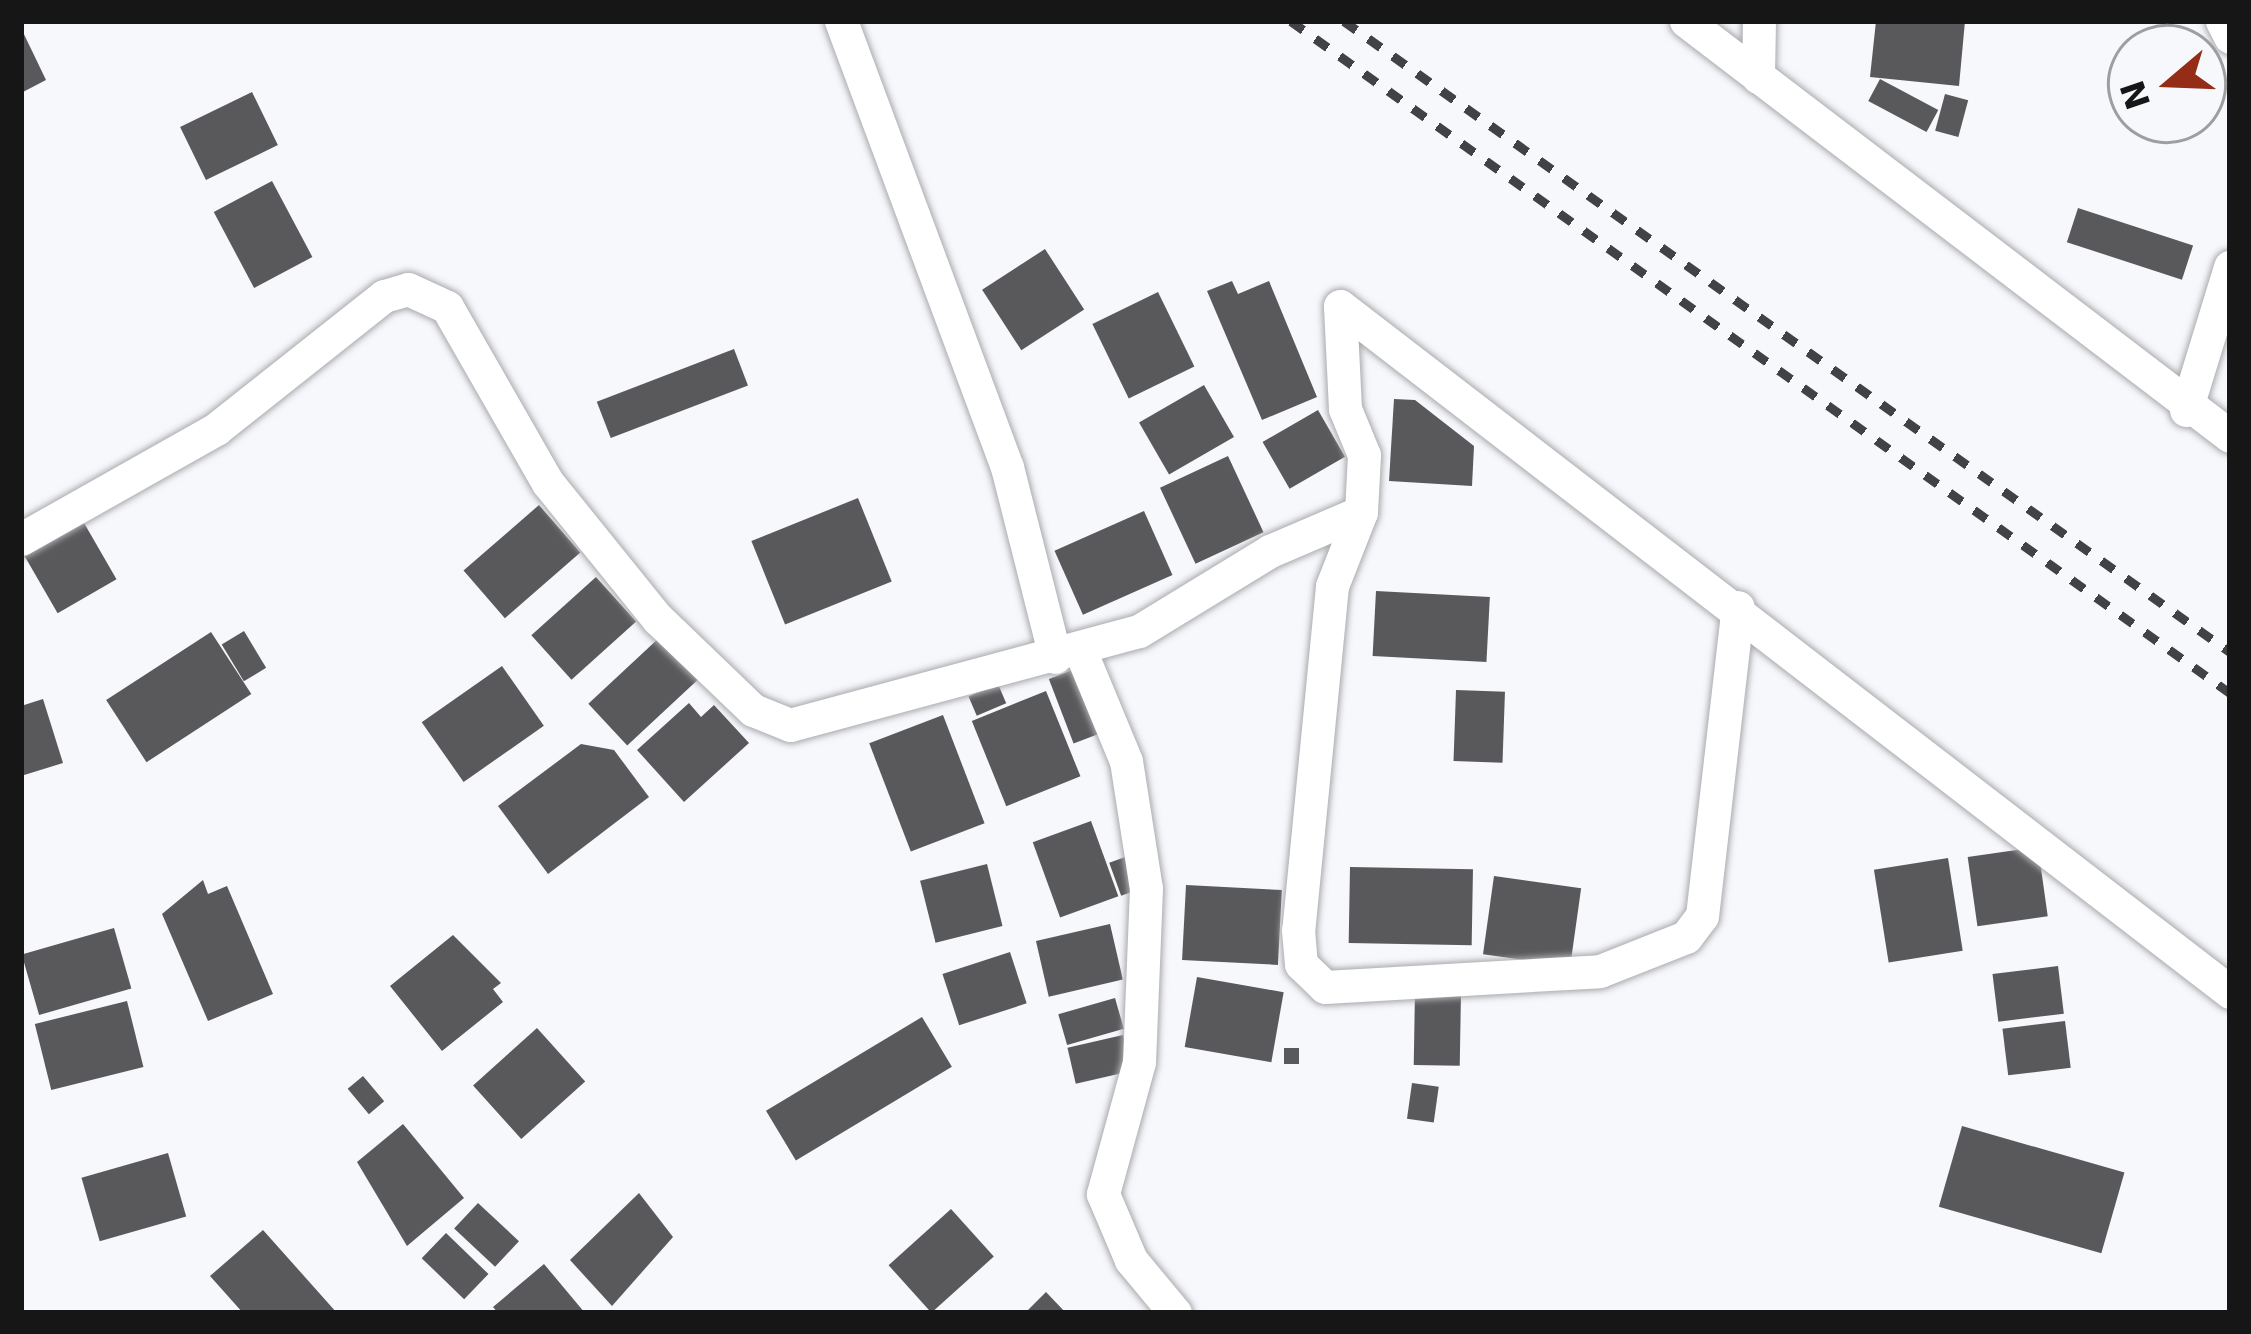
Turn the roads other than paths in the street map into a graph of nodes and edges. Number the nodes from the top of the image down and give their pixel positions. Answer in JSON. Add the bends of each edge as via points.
{"nodes":[{"id":1,"x":841,"y":21,"type":"edge"},
{"id":2,"x":1686,"y":21,"type":"edge"},
{"id":3,"x":1759,"y":21,"type":"edge"},
{"id":4,"x":2222,"y":21,"type":"edge"},
{"id":5,"x":2230,"y":37,"type":"edge"},
{"id":6,"x":1758,"y":77,"type":"junction"},
{"id":7,"x":2230,"y":267,"type":"edge"},
{"id":8,"x":2186,"y":410,"type":"junction"},
{"id":9,"x":2230,"y":436,"type":"edge"},
{"id":10,"x":1361,"y":512,"type":"junction"},
{"id":11,"x":21,"y":539,"type":"edge"},
{"id":12,"x":1738,"y":607,"type":"junction"},
{"id":13,"x":1067,"y":653,"type":"junction"},
{"id":14,"x":2230,"y":992,"type":"edge"},
{"id":15,"x":1174,"y":1313,"type":"edge"}],
"edges":[{"from":1,"to":13,"type":"street","via":[[1007,467]]},
{"from":2,"to":6,"type":"street"},
{"from":3,"to":6,"type":"street"},
{"from":4,"to":5,"type":"street"},
{"from":6,"to":8,"type":"street"},
{"from":7,"to":8,"type":"street"},
{"from":8,"to":9,"type":"street"},
{"from":10,"to":12,"type":"street","via":[[1364,455],[1345,409],[1340,305]]},
{"from":10,"to":12,"type":"street","via":[[1332,586],[1298,931],[1301,964],[1325,987],[1600,971],[1686,937],[1702,916]]},
{"from":10,"to":13,"type":"street","via":[[1270,551],[1139,631]]},
{"from":11,"to":13,"type":"street","via":[[216,430],[384,296],[408,289],[446,308],[548,483],[657,619],[753,710],[790,725]]},
{"from":12,"to":14,"type":"street"},
{"from":13,"to":15,"type":"street","via":[[1126,761],[1146,888],[1138,1062],[1103,1193],[1131,1260]]}]}
